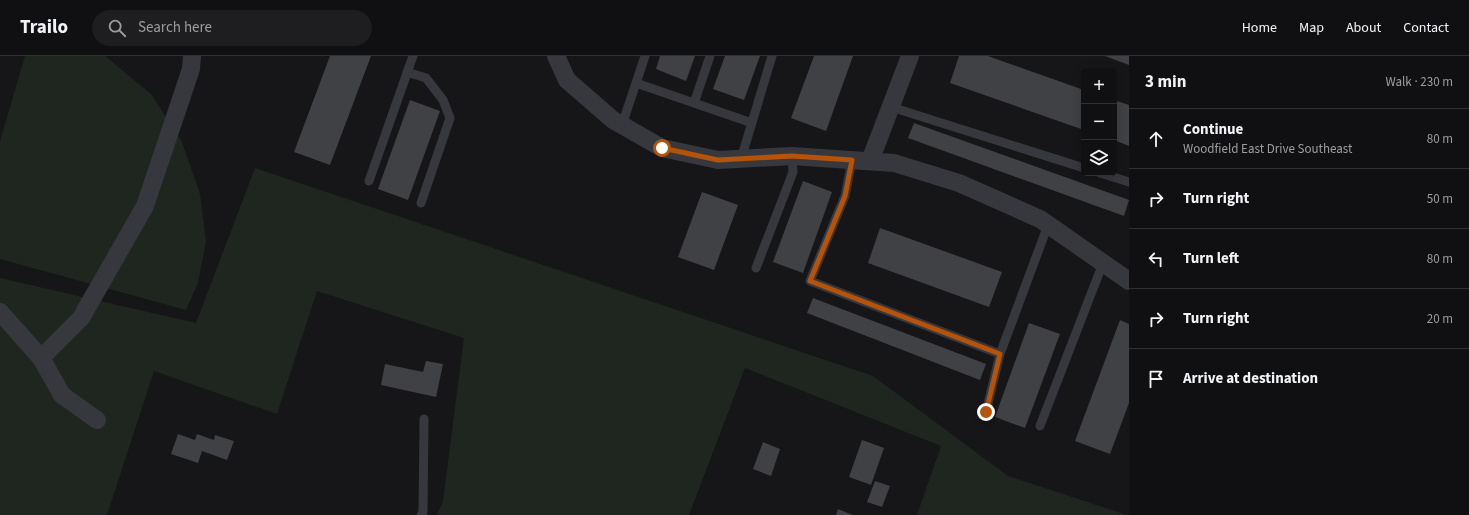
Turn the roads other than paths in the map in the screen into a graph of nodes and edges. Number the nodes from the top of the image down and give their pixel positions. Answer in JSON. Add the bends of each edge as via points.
{"nodes":[{"id":1,"x":192,"y":56,"type":"edge"},
{"id":2,"x":413,"y":56,"type":"edge"},
{"id":3,"x":556,"y":56,"type":"edge"},
{"id":4,"x":645,"y":56,"type":"edge"},
{"id":5,"x":710,"y":56,"type":"edge"},
{"id":6,"x":772,"y":56,"type":"edge"},
{"id":7,"x":910,"y":56,"type":"edge"},
{"id":8,"x":407,"y":72,"type":"junction"},
{"id":9,"x":636,"y":83,"type":"junction"},
{"id":10,"x":694,"y":103,"type":"junction"},
{"id":11,"x":891,"y":107,"type":"junction"},
{"id":12,"x":752,"y":123,"type":"junction"},
{"id":13,"x":622,"y":125,"type":"junction"},
{"id":14,"x":792,"y":156,"type":"junction"},
{"id":15,"x":741,"y":159,"type":"junction"},
{"id":16,"x":852,"y":160,"type":"junction"},
{"id":17,"x":870,"y":161,"type":"junction"},
{"id":18,"x":1081,"y":167,"type":"edge"},
{"id":19,"x":1110,"y":176,"type":"edge"},
{"id":20,"x":369,"y":181,"type":"dead end"},
{"id":21,"x":1129,"y":182,"type":"edge"},
{"id":22,"x":421,"y":204,"type":"dead end"},
{"id":23,"x":1048,"y":225,"type":"junction"},
{"id":24,"x":1103,"y":263,"type":"junction"},
{"id":25,"x":756,"y":268,"type":"dead end"},
{"id":26,"x":1128,"y":277,"type":"edge"},
{"id":27,"x":0,"y":312,"type":"edge"},
{"id":28,"x":1000,"y":354,"type":"junction"},
{"id":29,"x":41,"y":358,"type":"junction"},
{"id":30,"x":986,"y":412,"type":"dead end"},
{"id":31,"x":424,"y":419,"type":"dead end"},
{"id":32,"x":97,"y":420,"type":"dead end"},
{"id":33,"x":1040,"y":426,"type":"dead end"},
{"id":34,"x":421,"y":515,"type":"edge"}],
"edges":[{"from":1,"to":29,"type":"street","via":[[191,69],[145,206],[81,318]]},
{"from":2,"to":8,"type":"lane"},
{"from":3,"to":13,"type":"street","via":[[567,80]]},
{"from":4,"to":9,"type":"lane"},
{"from":5,"to":10,"type":"lane"},
{"from":6,"to":12,"type":"lane"},
{"from":7,"to":11,"type":"street"},
{"from":8,"to":20,"type":"lane"},
{"from":8,"to":22,"type":"lane","via":[[426,78],[443,100],[450,118]]},
{"from":9,"to":10,"type":"lane"},
{"from":9,"to":13,"type":"lane"},
{"from":10,"to":12,"type":"lane"},
{"from":11,"to":17,"type":"street"},
{"from":11,"to":18,"type":"lane"},
{"from":12,"to":15,"type":"lane"},
{"from":13,"to":15,"type":"street","via":[[662,148],[718,160]]},
{"from":14,"to":15,"type":"street"},
{"from":14,"to":16,"type":"street"},
{"from":14,"to":25,"type":"lane","via":[[793,172]]},
{"from":16,"to":17,"type":"street"},
{"from":16,"to":28,"type":"lane","via":[[845,196],[810,281]]},
{"from":17,"to":23,"type":"street","via":[[894,163],[958,183],[1040,219]]},
{"from":19,"to":21,"type":"lane"},
{"from":23,"to":24,"type":"street"},
{"from":23,"to":28,"type":"lane"},
{"from":24,"to":26,"type":"street"},
{"from":24,"to":33,"type":"lane"},
{"from":27,"to":29,"type":"street"},
{"from":28,"to":30,"type":"lane"},
{"from":29,"to":32,"type":"street","via":[[62,395]]},
{"from":31,"to":34,"type":"lane"}]}
